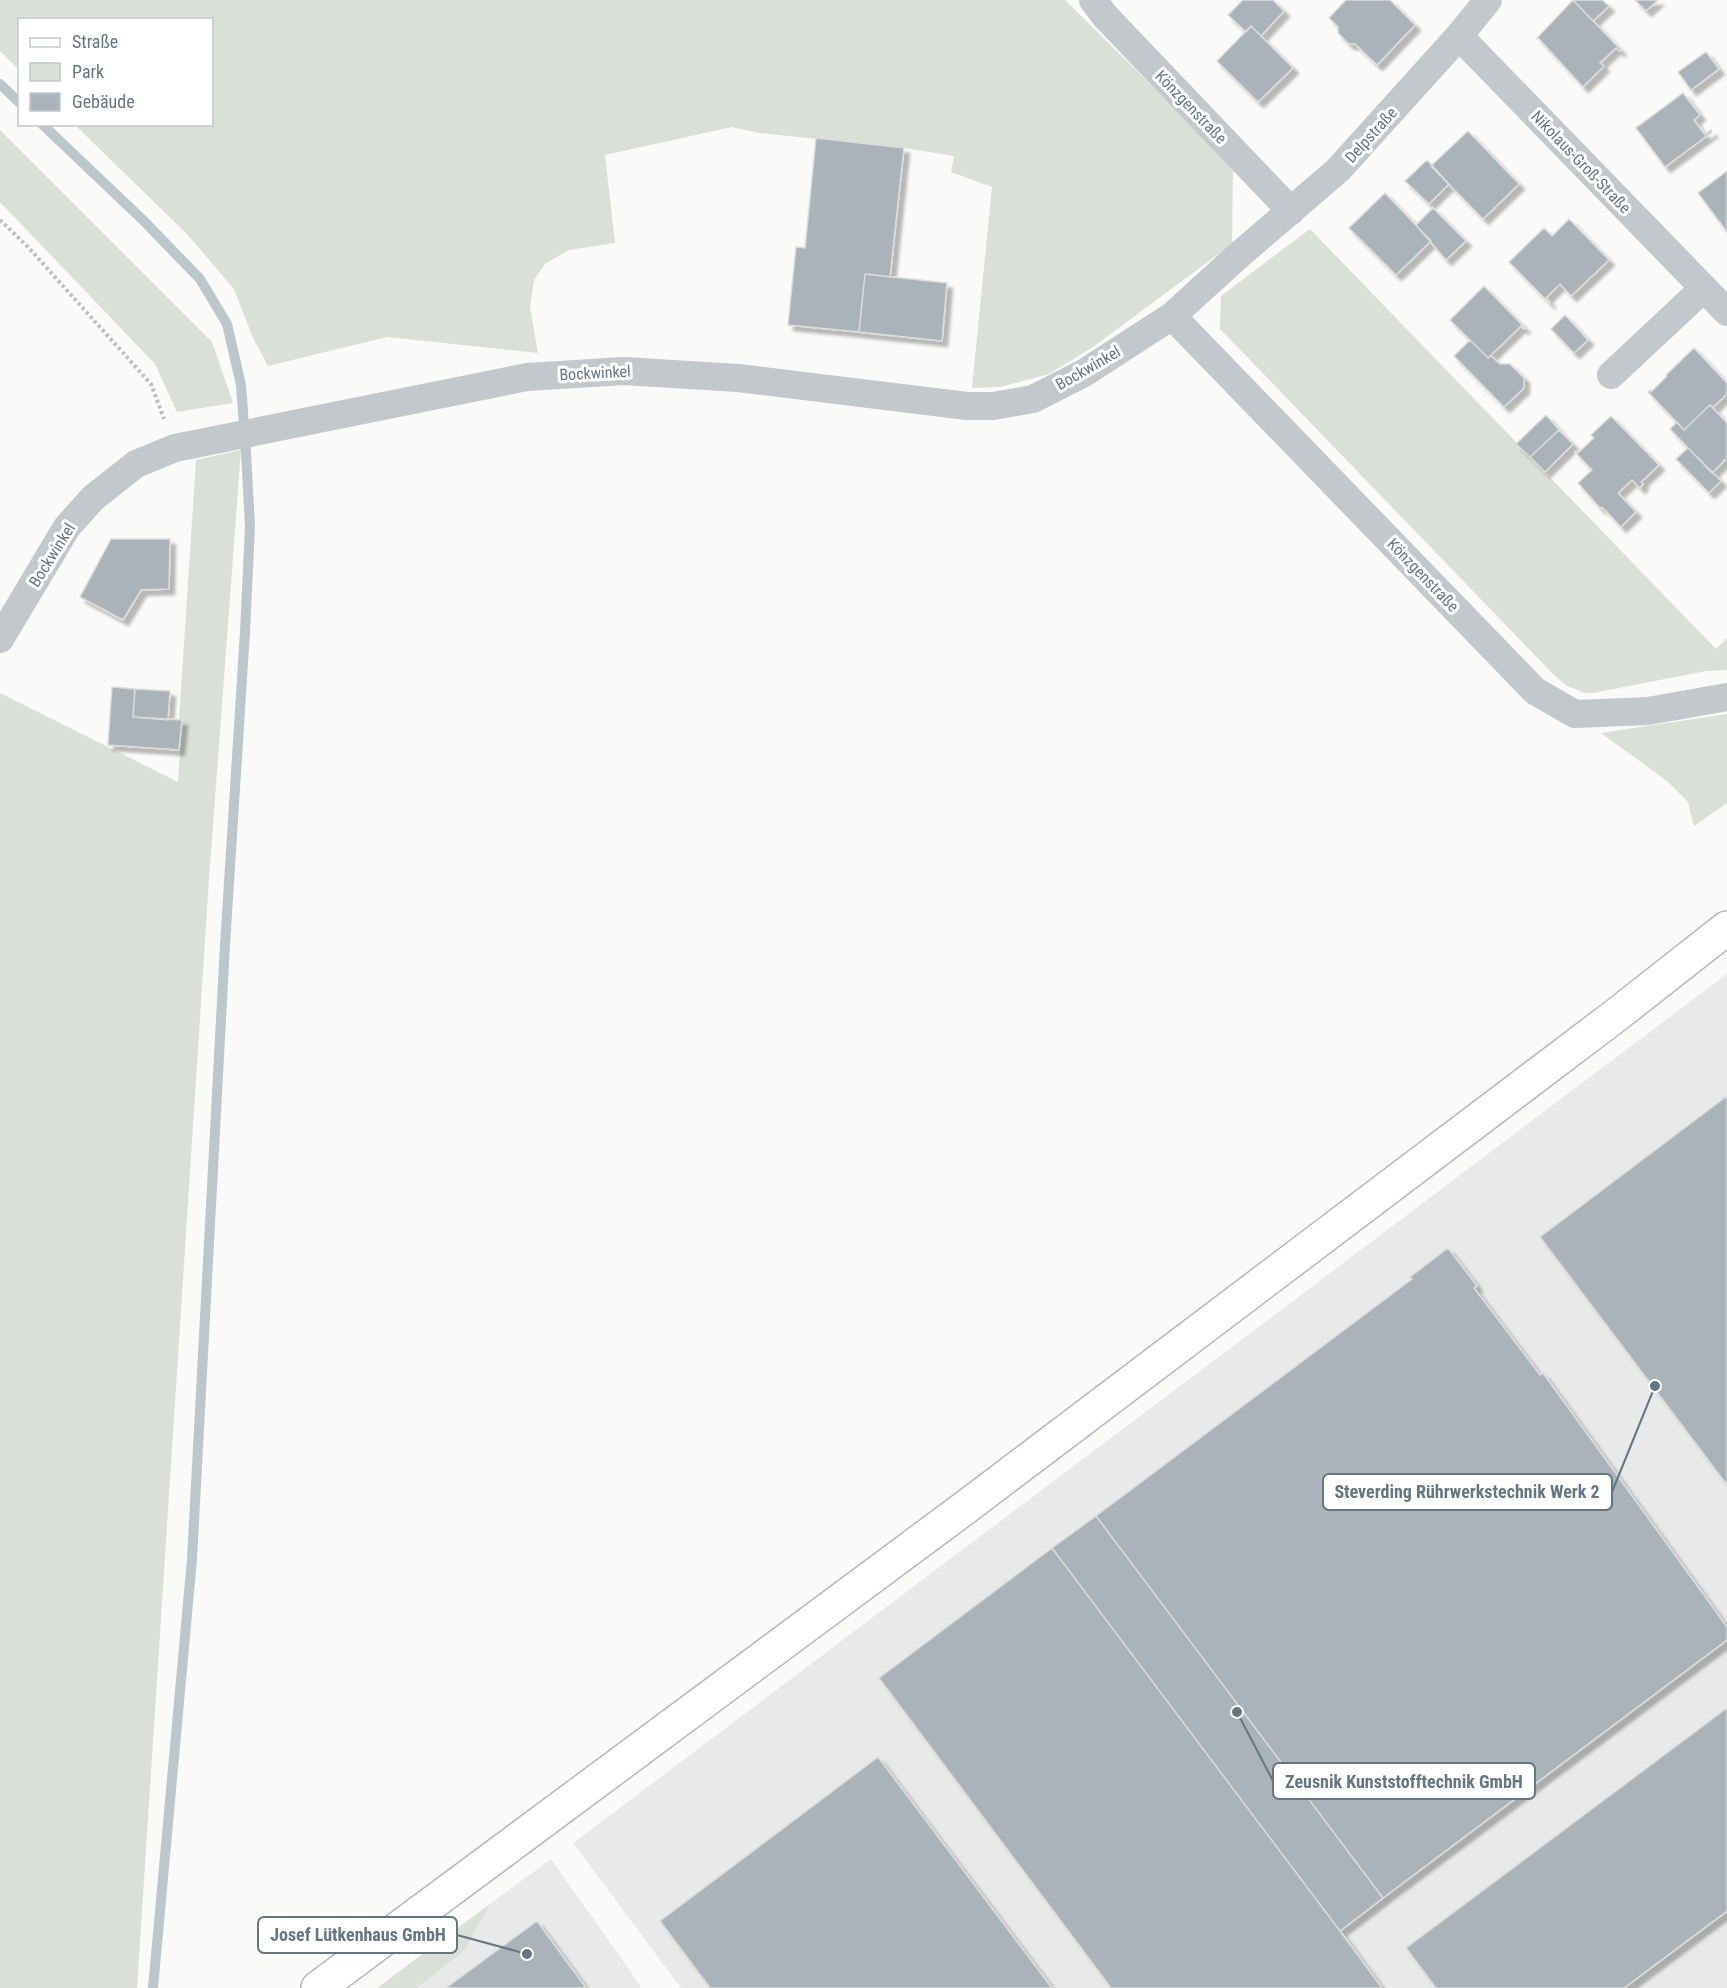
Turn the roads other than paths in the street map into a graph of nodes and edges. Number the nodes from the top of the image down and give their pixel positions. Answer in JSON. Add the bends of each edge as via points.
{"nodes":[{"id":1,"x":1093,"y":0,"type":"edge"},
{"id":2,"x":1488,"y":0,"type":"edge"},
{"id":3,"x":1459,"y":36,"type":"junction"},
{"id":4,"x":1291,"y":211,"type":"junction"},
{"id":5,"x":1239,"y":255,"type":"joint"},
{"id":6,"x":1704,"y":288,"type":"junction"},
{"id":7,"x":1727,"y":312,"type":"edge"},
{"id":8,"x":1172,"y":316,"type":"junction"},
{"id":9,"x":1611,"y":375,"type":"dead end"},
{"id":10,"x":0,"y":639,"type":"edge"},
{"id":11,"x":1727,"y":697,"type":"edge"},
{"id":12,"x":1727,"y":928,"type":"edge"},
{"id":13,"x":318,"y":1988,"type":"edge"}],
"edges":[{"from":1,"to":4,"type":"street","name":"Könzgenstraße"},
{"from":2,"to":3,"type":"street","name":"Delpstraße"},
{"from":3,"to":4,"type":"street","name":"Delpstraße","via":[[1338,170]]},
{"from":3,"to":6,"type":"street","name":"Nikolaus-Groß-Straße"},
{"from":4,"to":5,"type":"street","name":"Delpstraße"},
{"from":5,"to":8,"type":"street","name":"Bockwinkel"},
{"from":6,"to":7,"type":"street","name":"Nikolaus-Groß-Straße"},
{"from":6,"to":9,"type":"street"},
{"from":8,"to":10,"type":"street","name":"Bockwinkel","via":[[1084,373],[1033,399],[993,406],[738,378],[624,371],[527,377],[175,448],[136,465],[93,498],[67,527]]},
{"from":8,"to":11,"type":"street","name":"Könzgenstraße","via":[[1535,691],[1575,714],[1648,711]]},
{"from":12,"to":13,"type":"street","via":[[975,1500]]}]}
